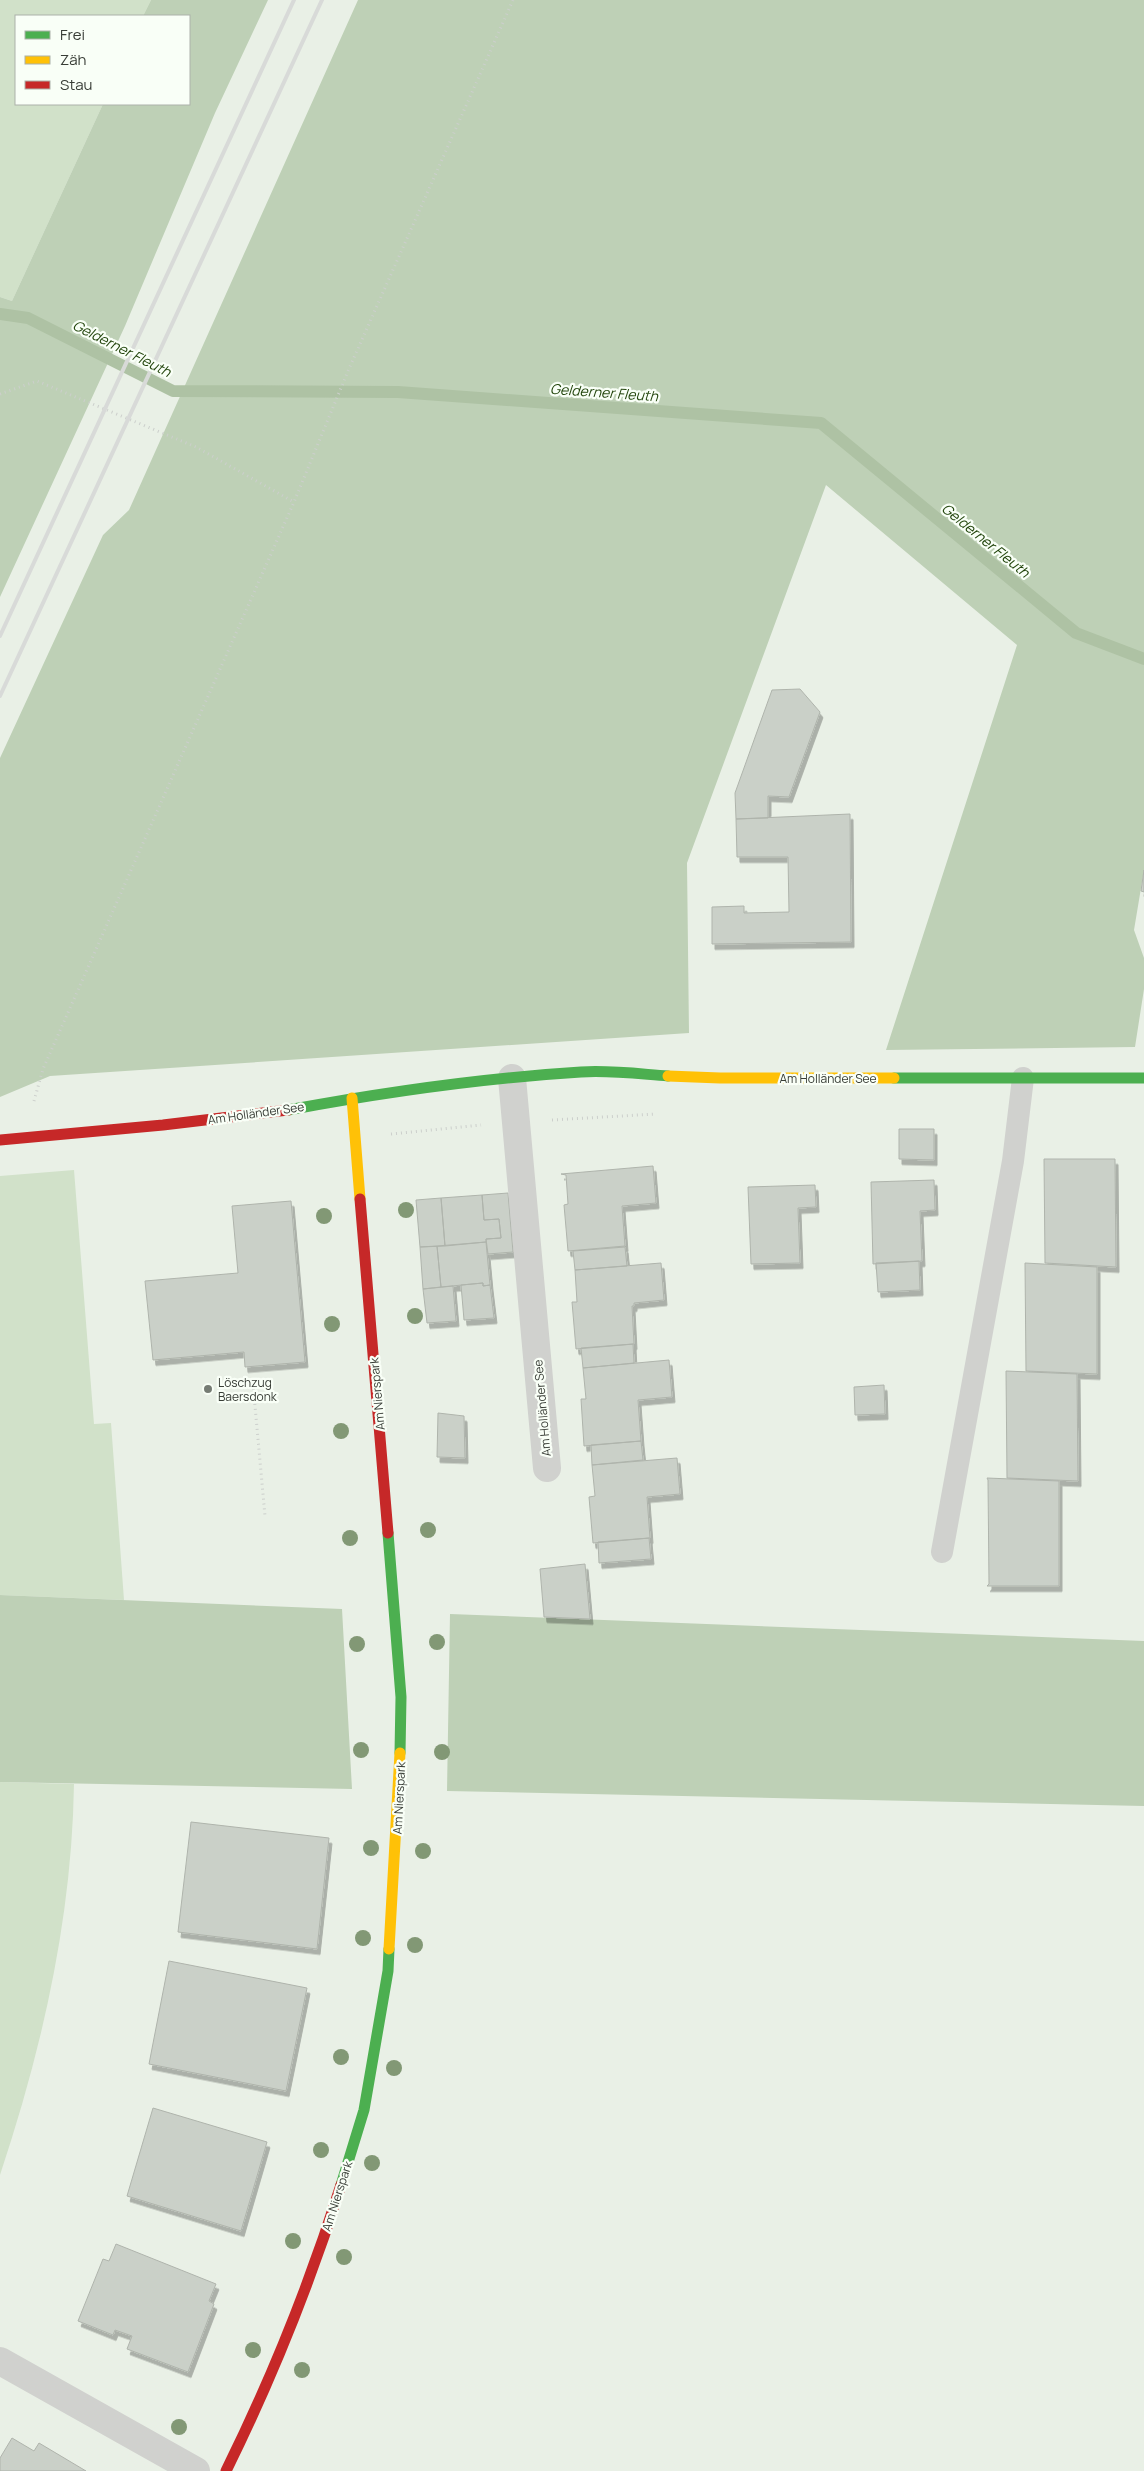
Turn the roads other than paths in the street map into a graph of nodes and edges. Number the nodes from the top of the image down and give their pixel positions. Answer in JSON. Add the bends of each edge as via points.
{"nodes":[{"id":1,"x":512,"y":1078,"type":"junction"},
{"id":2,"x":1023,"y":1078,"type":"junction"},
{"id":3,"x":1144,"y":1078,"type":"edge"},
{"id":4,"x":352,"y":1098,"type":"junction"},
{"id":5,"x":0,"y":1140,"type":"edge"},
{"id":6,"x":548,"y":1468,"type":"dead end"},
{"id":7,"x":942,"y":1552,"type":"dead end"},
{"id":8,"x":0,"y":2361,"type":"edge"},
{"id":9,"x":196,"y":2471,"type":"edge"},
{"id":10,"x":226,"y":2471,"type":"edge"}],
"edges":[{"from":1,"to":2,"type":"street","name":"Am Holländer See","via":[[583,1072],[720,1078]]},
{"from":1,"to":4,"type":"street","name":"Am Holländer See"},
{"from":1,"to":6,"type":"street","name":"Am Holländer See"},
{"from":2,"to":3,"type":"street","name":"Am Holländer See"},
{"from":2,"to":7,"type":"lane","via":[[1013,1161]]},
{"from":4,"to":5,"type":"street","name":"Am Holländer See","via":[[287,1110],[163,1125]]},
{"from":4,"to":10,"type":"street","name":"Am Nierspark","via":[[401,1697],[400,1776],[388,1971],[364,2110],[323,2241],[290,2330]]},
{"from":8,"to":9,"type":"street"}]}
